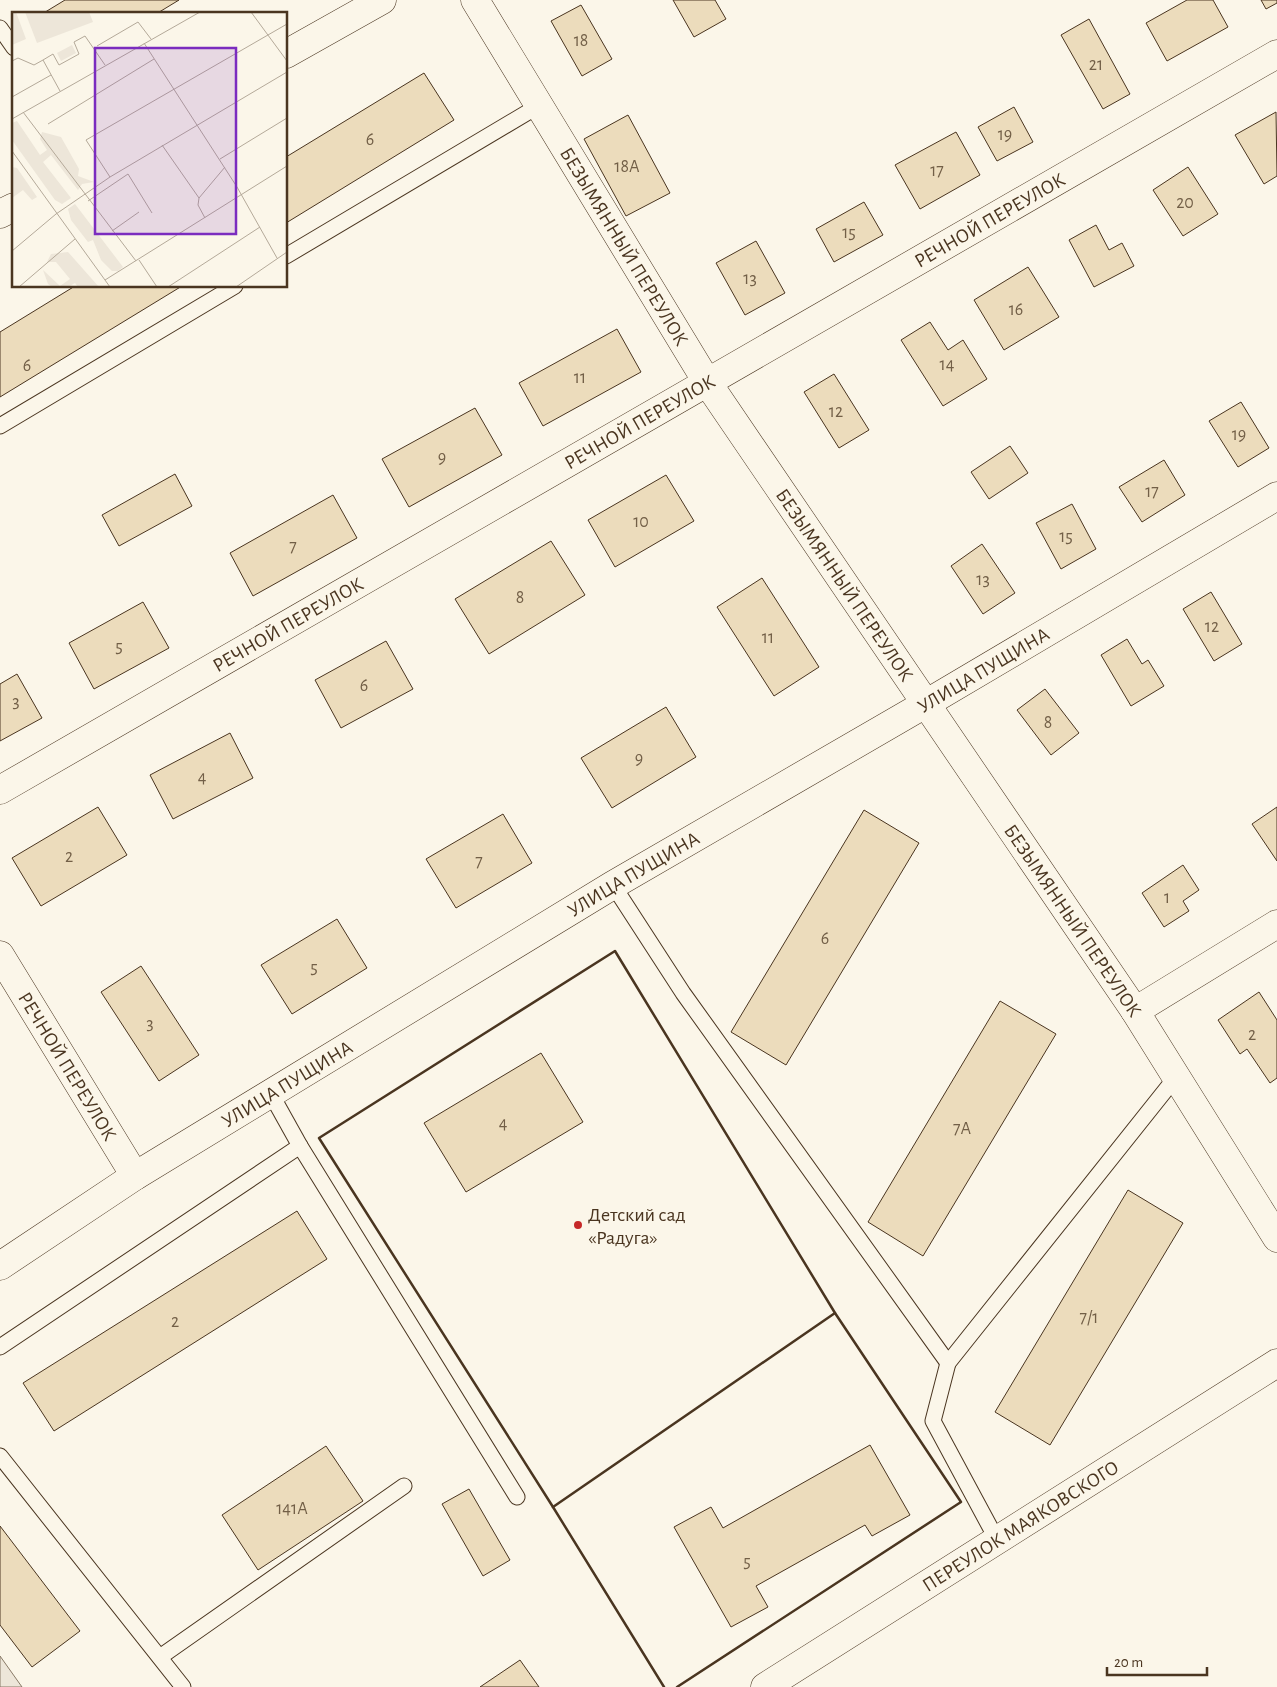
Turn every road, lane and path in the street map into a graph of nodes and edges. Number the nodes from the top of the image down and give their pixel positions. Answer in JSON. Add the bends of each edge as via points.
{"nodes":[{"id":1,"x":382,"y":0,"type":"edge"},
{"id":2,"x":475,"y":0,"type":"edge"},
{"id":3,"x":0,"y":28,"type":"edge"},
{"id":4,"x":12,"y":45,"type":"edge"},
{"id":5,"x":288,"y":53,"type":"edge"},
{"id":6,"x":1277,"y":54,"type":"edge"},
{"id":7,"x":540,"y":105,"type":"junction"},
{"id":8,"x":12,"y":208,"type":"edge"},
{"id":9,"x":0,"y":214,"type":"edge"},
{"id":10,"x":288,"y":255,"type":"edge"},
{"id":11,"x":232,"y":288,"type":"edge"},
{"id":12,"x":707,"y":382,"type":"junction"},
{"id":13,"x":0,"y":426,"type":"edge"},
{"id":14,"x":1277,"y":496,"type":"edge"},
{"id":15,"x":926,"y":703,"type":"junction"},
{"id":16,"x":0,"y":790,"type":"edge"},
{"id":17,"x":613,"y":885,"type":"junction"},
{"id":18,"x":1277,"y":924,"type":"edge"},
{"id":19,"x":0,"y":955,"type":"edge"},
{"id":20,"x":1135,"y":1011,"type":"junction"},
{"id":21,"x":1176,"y":1077,"type":"junction"},
{"id":22,"x":270,"y":1094,"type":"junction"},
{"id":23,"x":300,"y":1146,"type":"junction"},
{"id":24,"x":135,"y":1176,"type":"junction"},
{"id":25,"x":1277,"y":1238,"type":"edge"},
{"id":26,"x":0,"y":1266,"type":"edge"},
{"id":27,"x":0,"y":1347,"type":"edge"},
{"id":28,"x":948,"y":1362,"type":"junction"},
{"id":29,"x":1277,"y":1363,"type":"edge"},
{"id":30,"x":0,"y":1456,"type":"edge"},
{"id":31,"x":404,"y":1486,"type":"dead end"},
{"id":32,"x":517,"y":1497,"type":"dead end"},
{"id":33,"x":996,"y":1540,"type":"junction"},
{"id":34,"x":160,"y":1657,"type":"junction"},
{"id":35,"x":183,"y":1687,"type":"edge"},
{"id":36,"x":765,"y":1687,"type":"edge"}],
"edges":[{"from":1,"to":5,"type":"street"},
{"from":2,"to":7,"type":"street","name":"БЕЗЫМЯННЫЙ ПЕРЕУЛОК"},
{"from":3,"to":4,"type":"lane"},
{"from":6,"to":12,"type":"street","name":"РЕЧНОЙ ПЕРЕУЛОК"},
{"from":7,"to":10,"type":"lane"},
{"from":7,"to":12,"type":"street","name":"БЕЗЫМЯННЫЙ ПЕРЕУЛОК"},
{"from":8,"to":9,"type":"street"},
{"from":11,"to":13,"type":"lane"},
{"from":12,"to":15,"type":"street","name":"БЕЗЫМЯННЫЙ ПЕРЕУЛОК"},
{"from":12,"to":16,"type":"street","name":"РЕЧНОЙ ПЕРЕУЛОК"},
{"from":14,"to":15,"type":"street","name":"УЛИЦА ПУЩИНА"},
{"from":15,"to":17,"type":"street","name":"УЛИЦА ПУЩИНА"},
{"from":15,"to":20,"type":"street","name":"БЕЗЫМЯННЫЙ ПЕРЕУЛОК"},
{"from":17,"to":22,"type":"street","name":"УЛИЦА ПУЩИНА"},
{"from":17,"to":28,"type":"lane","via":[[682,993]]},
{"from":18,"to":20,"type":"street"},
{"from":19,"to":24,"type":"street","name":"РЕЧНОЙ ПЕРЕУЛОК"},
{"from":20,"to":21,"type":"street","name":"БЕЗЫМЯННЫЙ ПЕРЕУЛОК"},
{"from":21,"to":25,"type":"street","name":"БЕЗЫМЯННЫЙ ПЕРЕУЛОК"},
{"from":21,"to":28,"type":"lane"},
{"from":22,"to":23,"type":"lane"},
{"from":22,"to":24,"type":"street","name":"УЛИЦА ПУЩИНА"},
{"from":23,"to":27,"type":"lane"},
{"from":23,"to":32,"type":"lane"},
{"from":24,"to":26,"type":"street","name":"УЛИЦА ПУЩИНА"},
{"from":28,"to":33,"type":"lane","via":[[934,1421]]},
{"from":29,"to":33,"type":"street","name":"ПЕРЕУЛОК МАЯКОВСКОГО"},
{"from":30,"to":34,"type":"lane"},
{"from":31,"to":34,"type":"lane"},
{"from":33,"to":36,"type":"street","name":"ПЕРЕУЛОК МАЯКОВСКОГО"},
{"from":34,"to":35,"type":"lane"}]}
